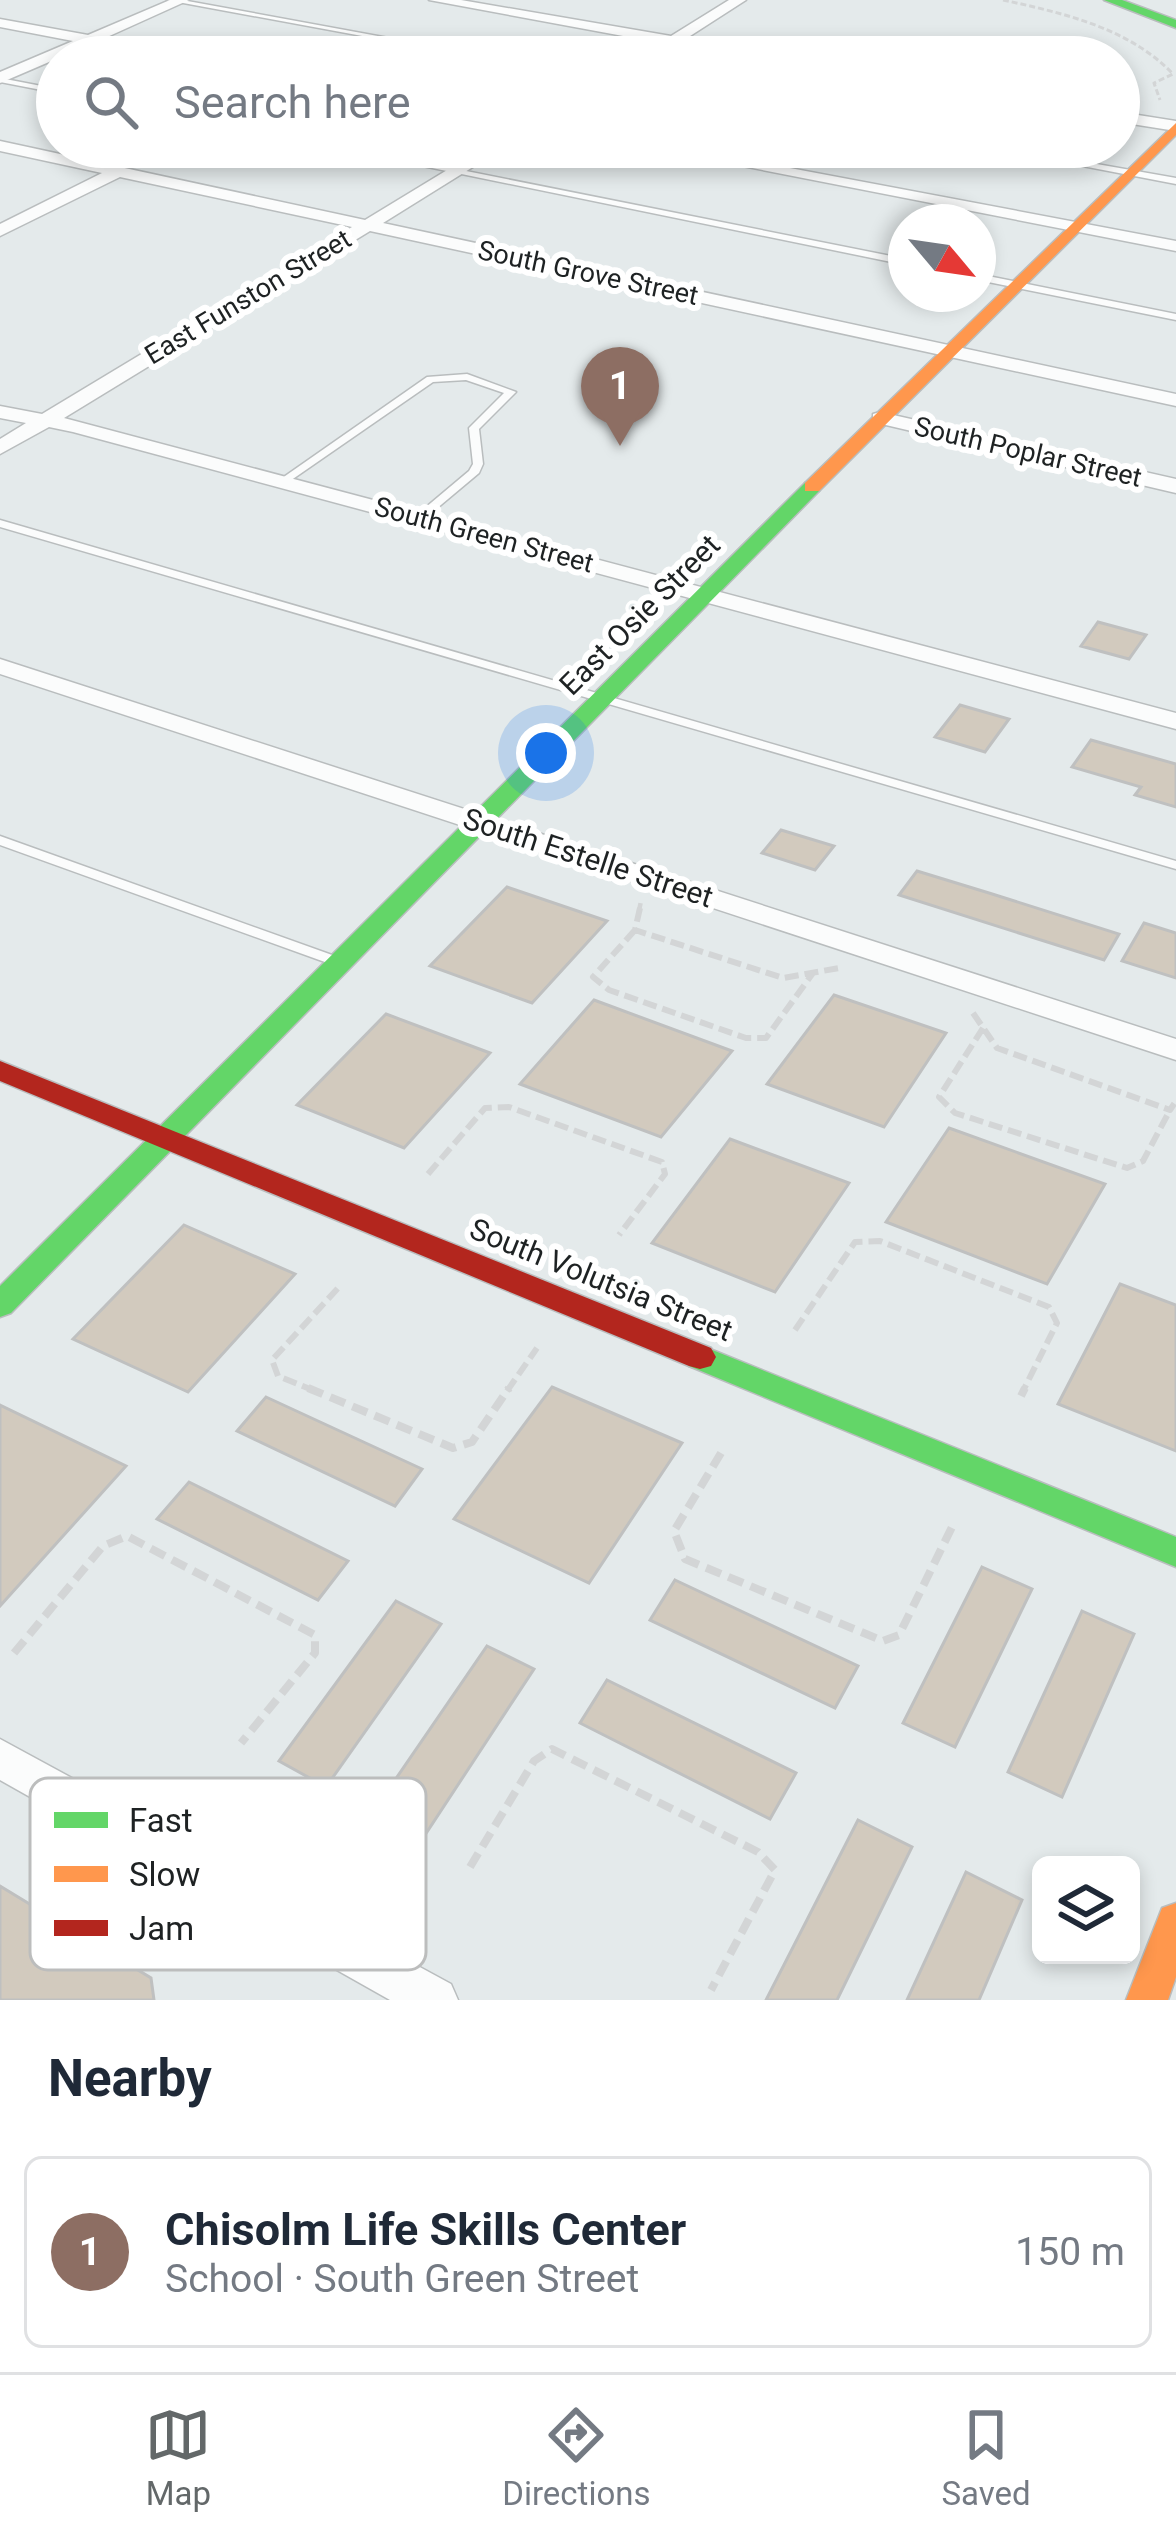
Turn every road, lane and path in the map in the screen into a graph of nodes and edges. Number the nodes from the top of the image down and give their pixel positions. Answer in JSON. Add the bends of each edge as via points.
{"nodes":[{"id":1,"x":177,"y":0,"type":"edge"},
{"id":2,"x":436,"y":0,"type":"edge"},
{"id":3,"x":735,"y":0,"type":"edge"},
{"id":4,"x":1003,"y":0,"type":"edge"},
{"id":5,"x":1110,"y":0,"type":"edge"},
{"id":6,"x":0,"y":22,"type":"edge"},
{"id":7,"x":1176,"y":24,"type":"edge"},
{"id":8,"x":72,"y":36,"type":"edge"},
{"id":9,"x":95,"y":36,"type":"edge"},
{"id":10,"x":373,"y":36,"type":"edge"},
{"id":11,"x":650,"y":36,"type":"edge"},
{"id":12,"x":680,"y":36,"type":"edge"},
{"id":13,"x":1113,"y":36,"type":"edge"},
{"id":14,"x":1140,"y":48,"type":"edge"},
{"id":15,"x":36,"y":63,"type":"edge"},
{"id":16,"x":0,"y":79,"type":"edge"},
{"id":17,"x":36,"y":87,"type":"edge"},
{"id":18,"x":1140,"y":118,"type":"edge"},
{"id":19,"x":1172,"y":120,"type":"edge"},
{"id":20,"x":0,"y":146,"type":"edge"},
{"id":21,"x":36,"y":154,"type":"edge"},
{"id":22,"x":1140,"y":160,"type":"edge"},
{"id":23,"x":99,"y":168,"type":"edge"},
{"id":24,"x":436,"y":168,"type":"edge"},
{"id":25,"x":463,"y":168,"type":"edge"},
{"id":26,"x":764,"y":168,"type":"edge"},
{"id":27,"x":1107,"y":168,"type":"edge"},
{"id":28,"x":1133,"y":168,"type":"edge"},
{"id":29,"x":117,"y":172,"type":"junction"},
{"id":30,"x":456,"y":172,"type":"junction"},
{"id":31,"x":1130,"y":172,"type":"junction"},
{"id":32,"x":1176,"y":181,"type":"edge"},
{"id":33,"x":367,"y":225,"type":"junction"},
{"id":34,"x":1075,"y":227,"type":"junction"},
{"id":35,"x":0,"y":231,"type":"edge"},
{"id":36,"x":1176,"y":246,"type":"edge"},
{"id":37,"x":888,"y":258,"type":"edge"},
{"id":38,"x":996,"y":280,"type":"edge"},
{"id":39,"x":1017,"y":284,"type":"junction"},
{"id":40,"x":1176,"y":317,"type":"edge"},
{"id":41,"x":950,"y":351,"type":"junction"},
{"id":42,"x":1176,"y":400,"type":"edge"},
{"id":43,"x":0,"y":412,"type":"edge"},
{"id":44,"x":880,"y":418,"type":"junction"},
{"id":45,"x":44,"y":421,"type":"junction"},
{"id":46,"x":0,"y":448,"type":"edge"},
{"id":47,"x":283,"y":481,"type":"junction"},
{"id":48,"x":1176,"y":486,"type":"edge"},
{"id":49,"x":419,"y":518,"type":"junction"},
{"id":50,"x":0,"y":523,"type":"edge"},
{"id":51,"x":706,"y":596,"type":"junction"},
{"id":52,"x":0,"y":666,"type":"edge"},
{"id":53,"x":604,"y":698,"type":"junction"},
{"id":54,"x":1176,"y":721,"type":"edge"},
{"id":55,"x":480,"y":823,"type":"junction"},
{"id":56,"x":0,"y":840,"type":"edge"},
{"id":57,"x":1176,"y":865,"type":"edge"},
{"id":58,"x":641,"y":901,"type":"dead end"},
{"id":59,"x":635,"y":930,"type":"junction"},
{"id":60,"x":340,"y":963,"type":"junction"},
{"id":61,"x":842,"y":968,"type":"dead end"},
{"id":62,"x":813,"y":973,"type":"junction"},
{"id":63,"x":971,"y":1010,"type":"dead end"},
{"id":64,"x":983,"y":1028,"type":"junction"},
{"id":65,"x":1174,"y":1045,"type":"edge"},
{"id":66,"x":0,"y":1070,"type":"edge"},
{"id":67,"x":1176,"y":1101,"type":"edge"},
{"id":68,"x":1170,"y":1110,"type":"junction"},
{"id":69,"x":166,"y":1138,"type":"junction"},
{"id":70,"x":428,"y":1174,"type":"dead end"},
{"id":71,"x":619,"y":1235,"type":"dead end"},
{"id":72,"x":340,"y":1286,"type":"dead end"},
{"id":73,"x":0,"y":1305,"type":"edge"},
{"id":74,"x":795,"y":1330,"type":"dead end"},
{"id":75,"x":537,"y":1348,"type":"dead end"},
{"id":76,"x":1021,"y":1396,"type":"dead end"},
{"id":77,"x":721,"y":1453,"type":"dead end"},
{"id":78,"x":952,"y":1527,"type":"dead end"},
{"id":79,"x":1176,"y":1552,"type":"edge"},
{"id":80,"x":14,"y":1654,"type":"dead end"},
{"id":81,"x":241,"y":1743,"type":"dead end"},
{"id":82,"x":0,"y":1758,"type":"edge"},
{"id":83,"x":36,"y":1778,"type":"edge"},
{"id":84,"x":470,"y":1867,"type":"dead end"},
{"id":85,"x":1176,"y":1922,"type":"edge"},
{"id":86,"x":381,"y":1970,"type":"edge"},
{"id":87,"x":712,"y":1990,"type":"dead end"},
{"id":88,"x":435,"y":2000,"type":"edge"},
{"id":89,"x":1147,"y":2000,"type":"edge"}],
"edges":[{"from":1,"to":9,"type":"street"},
{"from":1,"to":10,"type":"lane"},
{"from":2,"to":11,"type":"street"},
{"from":3,"to":12,"type":"street"},
{"from":4,"to":13,"type":"path"},
{"from":5,"to":7,"type":"main road"},
{"from":6,"to":8,"type":"street"},
{"from":14,"to":19,"type":"path","via":[[1173,74],[1154,83]]},
{"from":15,"to":16,"type":"street"},
{"from":16,"to":17,"type":"lane"},
{"from":18,"to":19,"type":"street"},
{"from":19,"to":22,"type":"main road","name":"East Osie Street"},
{"from":20,"to":21,"type":"street","name":"South Grove Street"},
{"from":23,"to":29,"type":"street","name":"South Grove Street"},
{"from":24,"to":30,"type":"lane"},
{"from":25,"to":30,"type":"street","name":"East Funston Street"},
{"from":26,"to":34,"type":"street"},
{"from":27,"to":31,"type":"lane"},
{"from":28,"to":31,"type":"main road","name":"East Osie Street"},
{"from":29,"to":33,"type":"street","name":"South Grove Street"},
{"from":29,"to":35,"type":"street"},
{"from":30,"to":33,"type":"street","name":"East Funston Street"},
{"from":30,"to":37,"type":"lane"},
{"from":31,"to":32,"type":"lane"},
{"from":31,"to":34,"type":"main road","name":"East Osie Street"},
{"from":33,"to":41,"type":"street","name":"South Grove Street"},
{"from":33,"to":45,"type":"street","name":"East Funston Street"},
{"from":34,"to":36,"type":"street"},
{"from":34,"to":39,"type":"main road","name":"East Osie Street"},
{"from":38,"to":39,"type":"lane"},
{"from":39,"to":40,"type":"lane"},
{"from":39,"to":41,"type":"main road","name":"East Osie Street"},
{"from":41,"to":42,"type":"street","name":"South Grove Street"},
{"from":41,"to":44,"type":"main road","name":"East Osie Street"},
{"from":43,"to":45,"type":"street","name":"South Green Street"},
{"from":44,"to":48,"type":"street","name":"South Poplar Street"},
{"from":44,"to":51,"type":"main road","name":"East Osie Street"},
{"from":45,"to":46,"type":"street","name":"East Funston Street"},
{"from":45,"to":47,"type":"street","name":"South Green Street"},
{"from":47,"to":49,"type":"street","name":"South Green Street"},
{"from":47,"to":49,"type":"lane","via":[[431,379],[467,376],[511,392],[474,428],[474,473]]},
{"from":49,"to":51,"type":"street","name":"South Green Street"},
{"from":50,"to":53,"type":"lane"},
{"from":51,"to":53,"type":"main road","name":"East Osie Street"},
{"from":51,"to":54,"type":"street","name":"South Green Street"},
{"from":52,"to":55,"type":"street","name":"South Estelle Street"},
{"from":53,"to":55,"type":"main road","name":"East Osie Street"},
{"from":53,"to":57,"type":"lane"},
{"from":55,"to":60,"type":"main road","name":"East Osie Street"},
{"from":55,"to":65,"type":"street","name":"South Estelle Street"},
{"from":56,"to":60,"type":"lane"},
{"from":58,"to":59,"type":"path"},
{"from":59,"to":62,"type":"path","via":[[783,978]]},
{"from":59,"to":62,"type":"path","via":[[592,977],[746,1038],[766,1038]]},
{"from":60,"to":69,"type":"main road","name":"East Osie Street"},
{"from":61,"to":62,"type":"path"},
{"from":63,"to":64,"type":"path"},
{"from":64,"to":68,"type":"path","via":[[998,1048]]},
{"from":64,"to":68,"type":"path","via":[[939,1097],[955,1113],[1127,1168],[1143,1161]]},
{"from":66,"to":69,"type":"main road","name":"South Volutsia Street"},
{"from":67,"to":68,"type":"path"},
{"from":69,"to":73,"type":"main road","name":"East Osie Street"},
{"from":69,"to":79,"type":"main road","name":"South Volutsia Street"},
{"from":70,"to":71,"type":"path","via":[[485,1108],[508,1107],[662,1162],[665,1174]]},
{"from":72,"to":75,"type":"path","via":[[272,1360],[278,1376],[453,1448],[472,1442]]},
{"from":74,"to":76,"type":"path","via":[[855,1242],[880,1241],[1049,1307],[1058,1323]]},
{"from":77,"to":78,"type":"path","via":[[674,1531],[685,1559],[883,1641],[899,1635]]},
{"from":80,"to":81,"type":"path","via":[[104,1546],[127,1536],[315,1635],[315,1653]]},
{"from":82,"to":83,"type":"street"},
{"from":84,"to":87,"type":"path","via":[[534,1761],[552,1749],[758,1852],[775,1870]]},
{"from":85,"to":89,"type":"main road"},
{"from":86,"to":88,"type":"street"}]}
